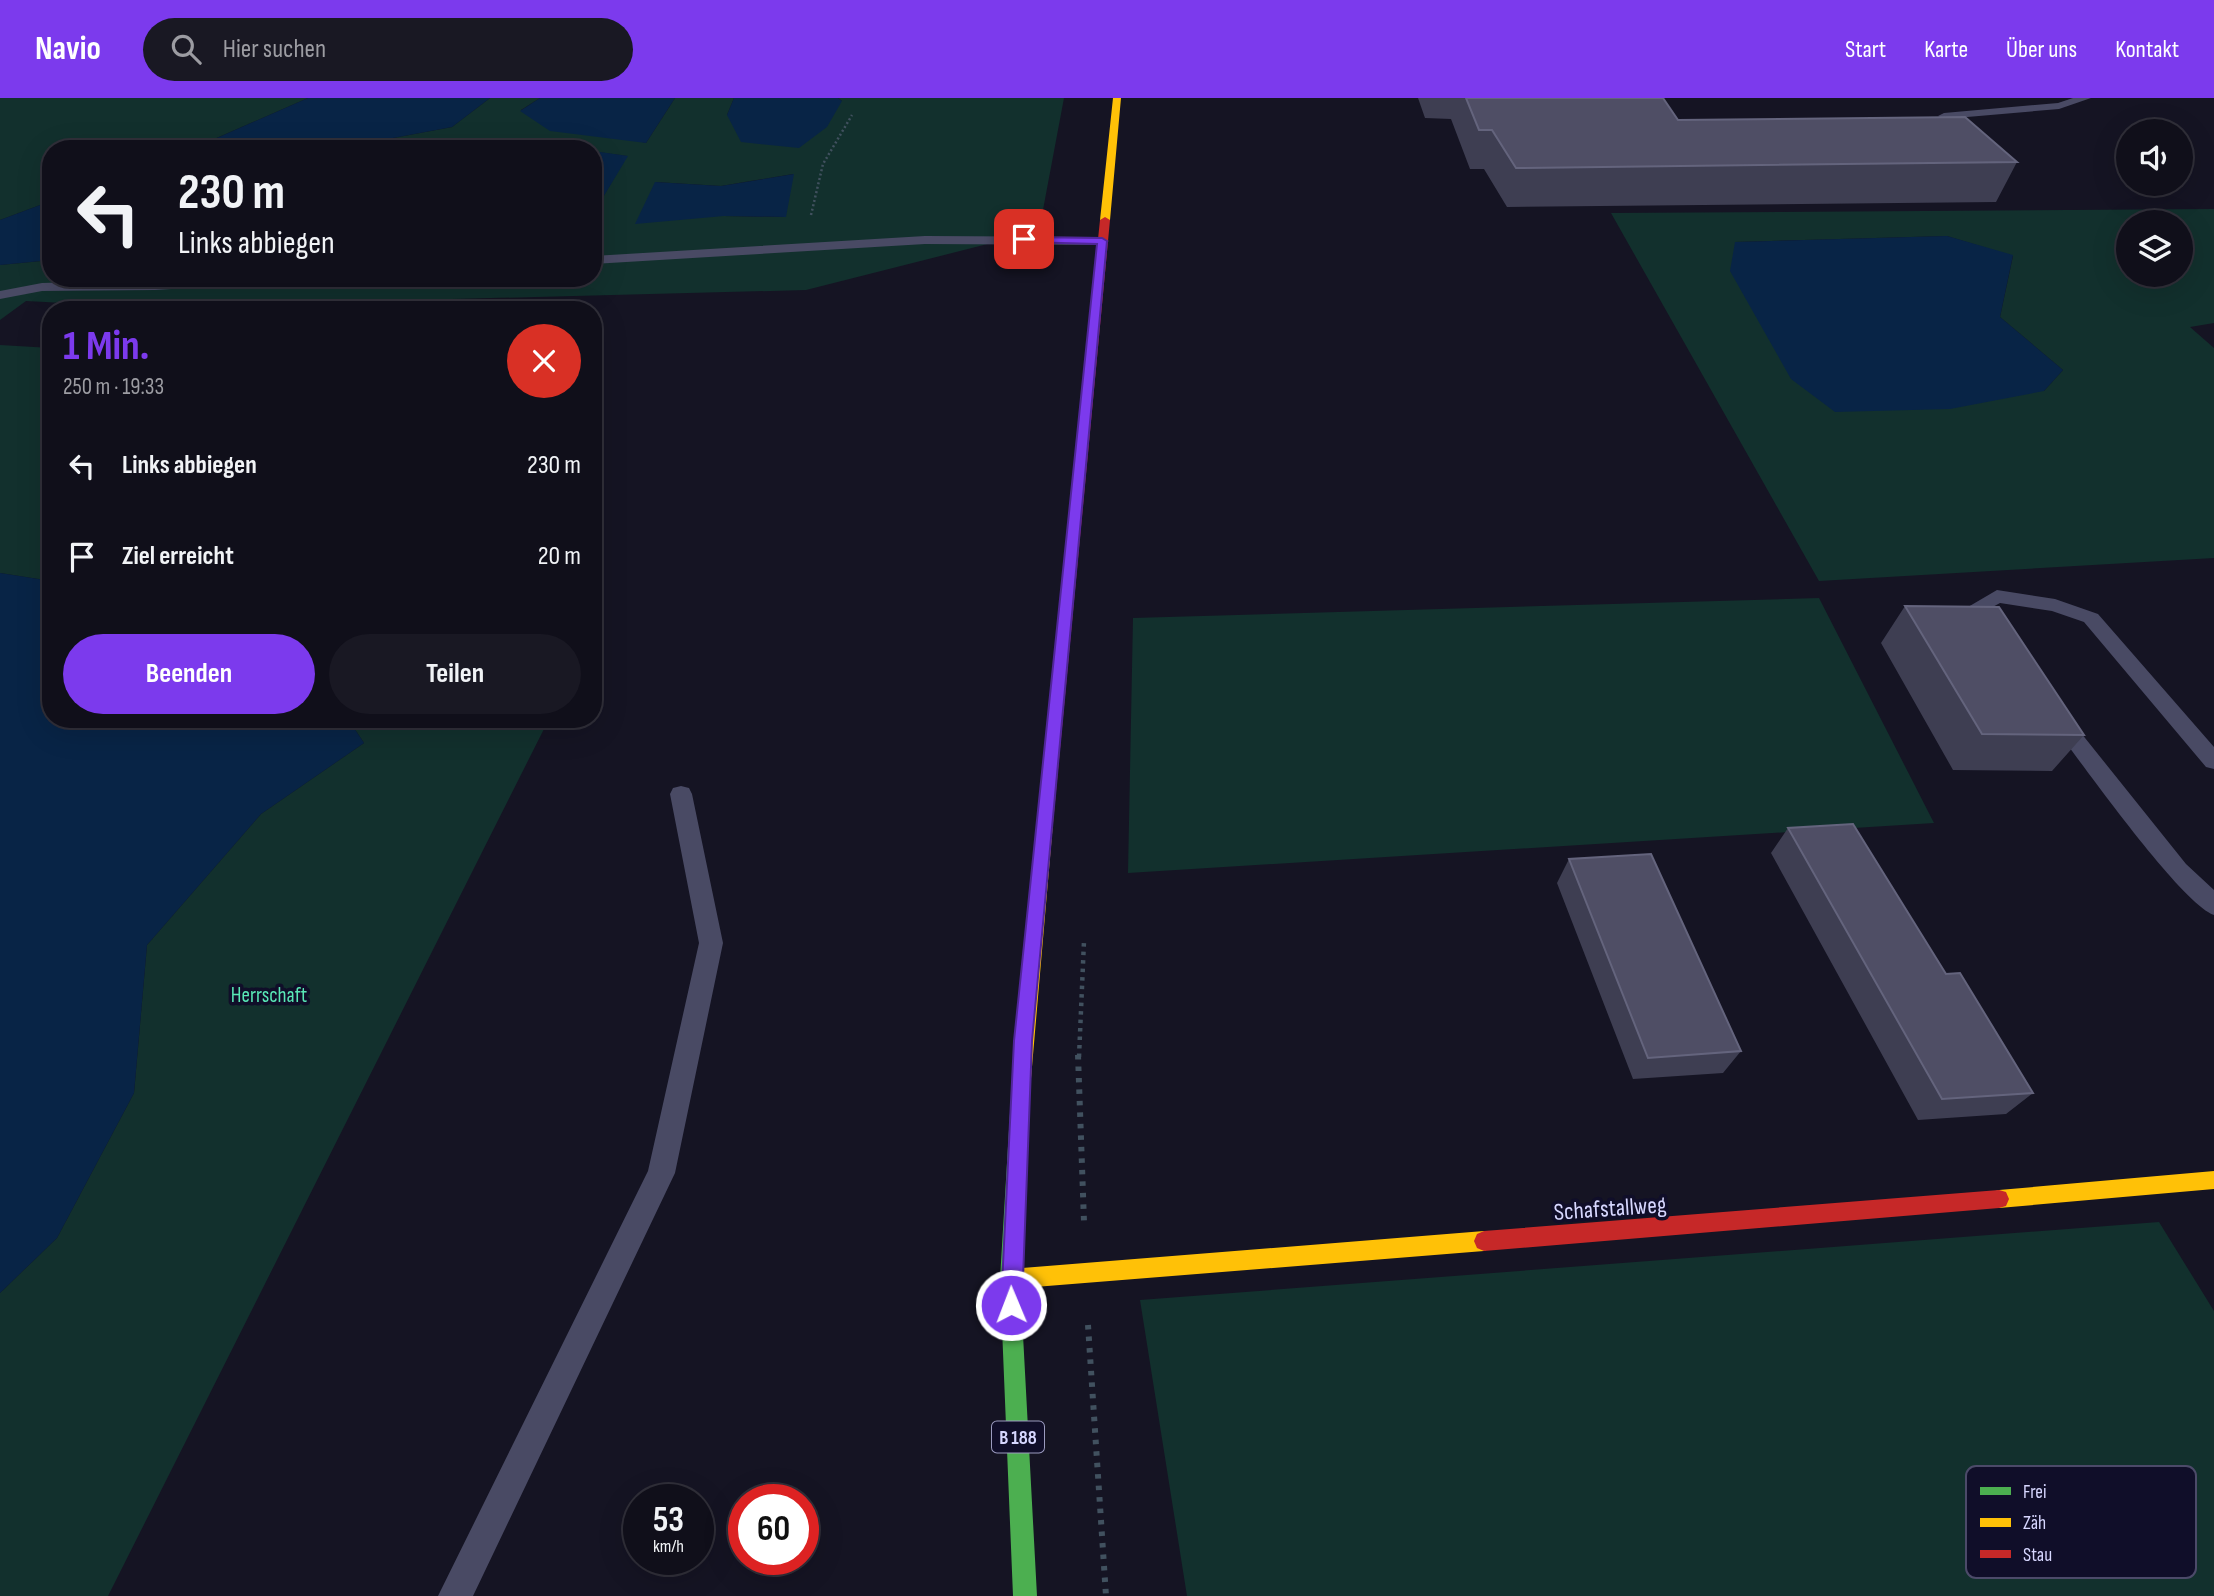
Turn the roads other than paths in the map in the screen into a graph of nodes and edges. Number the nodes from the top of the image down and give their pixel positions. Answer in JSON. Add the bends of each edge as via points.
{"nodes":[{"id":1,"x":1117,"y":98,"type":"edge"},
{"id":2,"x":2085,"y":98,"type":"edge"},
{"id":3,"x":1944,"y":116,"type":"edge"},
{"id":4,"x":1102,"y":241,"type":"junction"},
{"id":5,"x":602,"y":259,"type":"edge"},
{"id":6,"x":42,"y":287,"type":"edge"},
{"id":7,"x":0,"y":295,"type":"edge"},
{"id":8,"x":2002,"y":648,"type":"edge"},
{"id":9,"x":2044,"y":701,"type":"edge"},
{"id":10,"x":2214,"y":761,"type":"edge"},
{"id":11,"x":681,"y":794,"type":"dead end"},
{"id":12,"x":2214,"y":905,"type":"edge"},
{"id":13,"x":2214,"y":1180,"type":"edge"},
{"id":14,"x":1010,"y":1279,"type":"junction"},
{"id":15,"x":455,"y":1596,"type":"edge"},
{"id":16,"x":1025,"y":1596,"type":"edge"}],
"edges":[{"from":1,"to":4,"type":"main road","number":"B 188"},
{"from":2,"to":3,"type":"lane","via":[[2059,106]]},
{"from":4,"to":5,"type":"lane","via":[[950,240]]},
{"from":4,"to":14,"type":"main road","number":"B 188","via":[[1023,1041]]},
{"from":6,"to":7,"type":"lane"},
{"from":8,"to":10,"type":"lane","via":[[1978,607],[1997,596],[2055,605],[2091,618]]},
{"from":9,"to":12,"type":"lane","via":[[2178,870]]},
{"from":11,"to":15,"type":"lane","via":[[711,943],[661,1173]]},
{"from":13,"to":14,"type":"main road","name":"Schafstallweg"},
{"from":14,"to":16,"type":"main road","number":"B 188"}]}
